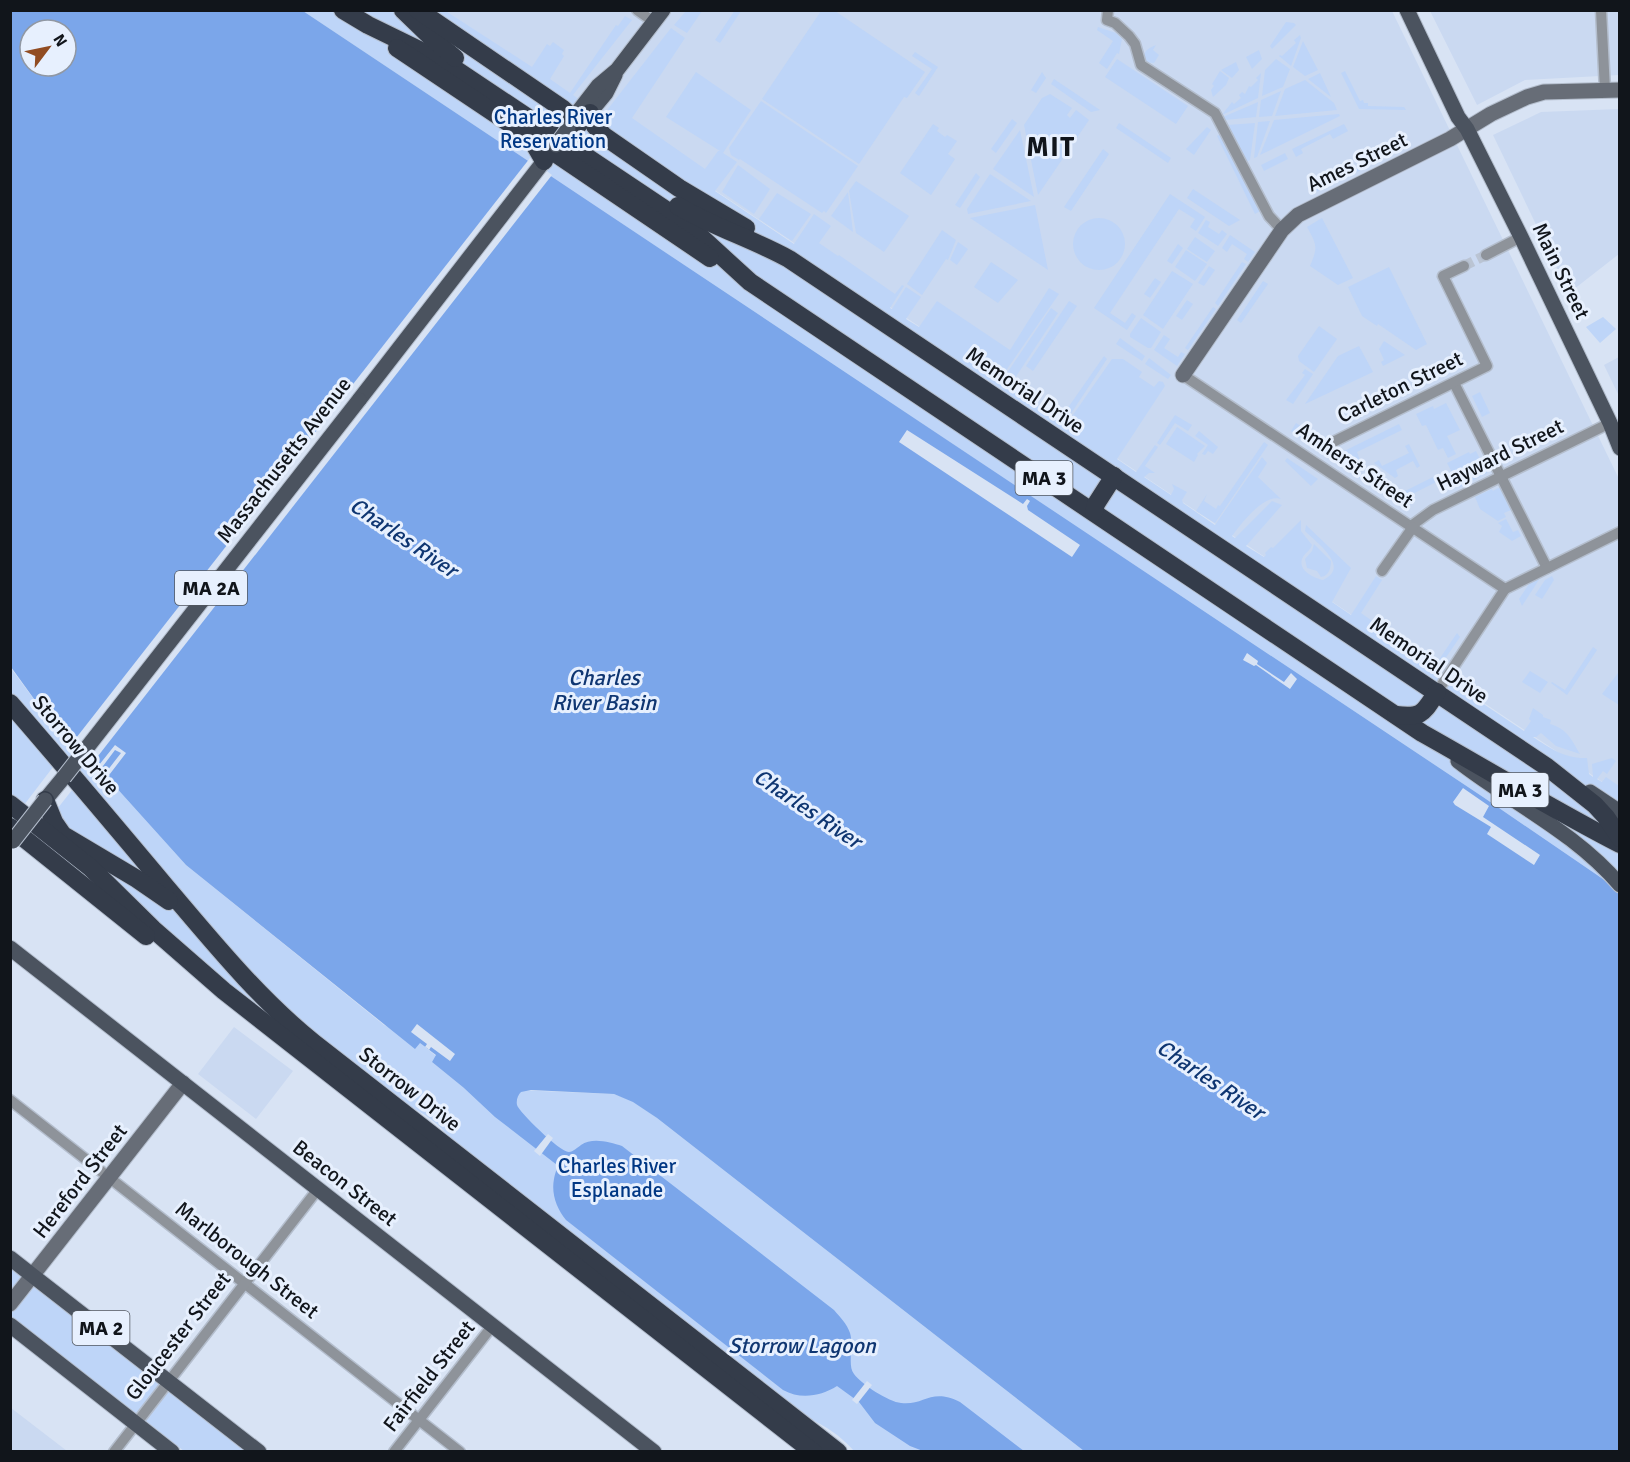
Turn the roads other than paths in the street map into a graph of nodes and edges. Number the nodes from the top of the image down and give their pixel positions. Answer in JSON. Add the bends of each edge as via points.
{"nodes":[{"id":1,"x":404,"y":10,"type":"edge"},
{"id":2,"x":418,"y":10,"type":"edge"},
{"id":3,"x":638,"y":10,"type":"edge"},
{"id":4,"x":1108,"y":10,"type":"edge"},
{"id":5,"x":1407,"y":10,"type":"edge"},
{"id":6,"x":1417,"y":10,"type":"edge"},
{"id":7,"x":1601,"y":10,"type":"edge"},
{"id":8,"x":348,"y":14,"type":"edge"},
{"id":9,"x":659,"y":16,"type":"edge"},
{"id":10,"x":1612,"y":90,"type":"edge"},
{"id":11,"x":576,"y":122,"type":"junction"},
{"id":12,"x":1467,"y":129,"type":"junction"},
{"id":13,"x":548,"y":156,"type":"junction"},
{"id":14,"x":1282,"y":230,"type":"junction"},
{"id":15,"x":1521,"y":237,"type":"junction"},
{"id":16,"x":1486,"y":255,"type":"tunnel mouth"},
{"id":17,"x":789,"y":259,"type":"junction"},
{"id":18,"x":1464,"y":266,"type":"tunnel mouth"},
{"id":19,"x":782,"y":304,"type":"junction"},
{"id":20,"x":1183,"y":375,"type":"joint"},
{"id":21,"x":1454,"y":383,"type":"junction"},
{"id":22,"x":1615,"y":431,"type":"edge"},
{"id":23,"x":1331,"y":443,"type":"dead end"},
{"id":24,"x":1620,"y":448,"type":"edge"},
{"id":25,"x":1114,"y":476,"type":"junction"},
{"id":26,"x":1501,"y":476,"type":"junction"},
{"id":27,"x":1094,"y":512,"type":"junction"},
{"id":28,"x":1412,"y":527,"type":"junction"},
{"id":29,"x":1620,"y":532,"type":"edge"},
{"id":30,"x":1546,"y":568,"type":"junction"},
{"id":31,"x":1382,"y":571,"type":"dead end"},
{"id":32,"x":1505,"y":589,"type":"junction"},
{"id":33,"x":1437,"y":692,"type":"junction"},
{"id":34,"x":10,"y":703,"type":"edge"},
{"id":35,"x":1396,"y":715,"type":"junction"},
{"id":36,"x":1422,"y":733,"type":"junction"},
{"id":37,"x":45,"y":800,"type":"junction"},
{"id":38,"x":10,"y":804,"type":"edge"},
{"id":39,"x":1614,"y":817,"type":"edge"},
{"id":40,"x":11,"y":838,"type":"edge"},
{"id":41,"x":1620,"y":838,"type":"edge"},
{"id":42,"x":1620,"y":844,"type":"edge"},
{"id":43,"x":1619,"y":885,"type":"edge"},
{"id":44,"x":192,"y":918,"type":"junction"},
{"id":45,"x":10,"y":948,"type":"edge"},
{"id":46,"x":235,"y":1000,"type":"junction"},
{"id":47,"x":183,"y":1083,"type":"junction"},
{"id":48,"x":10,"y":1100,"type":"edge"},
{"id":49,"x":109,"y":1178,"type":"junction"},
{"id":50,"x":318,"y":1189,"type":"junction"},
{"id":51,"x":10,"y":1258,"type":"edge"},
{"id":52,"x":33,"y":1275,"type":"junction"},
{"id":53,"x":245,"y":1282,"type":"junction"},
{"id":54,"x":10,"y":1304,"type":"edge"},
{"id":55,"x":10,"y":1325,"type":"edge"},
{"id":56,"x":494,"y":1325,"type":"junction"},
{"id":57,"x":169,"y":1381,"type":"junction"},
{"id":58,"x":419,"y":1420,"type":"junction"},
{"id":59,"x":135,"y":1423,"type":"junction"},
{"id":60,"x":114,"y":1452,"type":"edge"},
{"id":61,"x":172,"y":1452,"type":"edge"},
{"id":62,"x":259,"y":1452,"type":"edge"},
{"id":63,"x":394,"y":1452,"type":"edge"},
{"id":64,"x":460,"y":1452,"type":"edge"},
{"id":65,"x":654,"y":1452,"type":"edge"},
{"id":66,"x":813,"y":1452,"type":"edge"},
{"id":67,"x":838,"y":1452,"type":"edge"}],
"edges":[{"from":1,"to":17,"type":"highway","name":"Memorial Drive","number":"MA 3","via":[[453,56],[672,202]]},
{"from":2,"to":11,"type":"highway"},
{"from":3,"to":9,"type":"street"},
{"from":4,"to":14,"type":"street","via":[[1107,20],[1129,36],[1142,65],[1215,113],[1269,216]]},
{"from":5,"to":12,"type":"main road","name":"Main Street"},
{"from":6,"to":12,"type":"main road","name":"Main Street","via":[[1465,110]]},
{"from":7,"to":10,"type":"street"},
{"from":8,"to":13,"type":"highway","via":[[524,133]]},
{"from":8,"to":19,"type":"highway","number":"MA 3","via":[[446,63],[647,196]]},
{"from":9,"to":11,"type":"main road","name":"Massachusetts Avenue","number":"MA 2A","via":[[617,70],[606,93]]},
{"from":10,"to":12,"type":"street","name":"Ames Street","via":[[1533,94]]},
{"from":11,"to":13,"type":"main road","name":"Massachusetts Avenue","number":"MA 2A","bridge":true},
{"from":11,"to":17,"type":"highway","via":[[595,126],[679,188]]},
{"from":12,"to":14,"type":"street","name":"Ames Street","via":[[1302,212]]},
{"from":12,"to":15,"type":"main road","name":"Main Street"},
{"from":13,"to":19,"type":"highway"},
{"from":13,"to":37,"type":"main road","name":"Massachusetts Avenue","number":"MA 2A","bridge":true},
{"from":14,"to":20,"type":"street","name":"Ames Street"},
{"from":15,"to":16,"type":"street"},
{"from":15,"to":22,"type":"main road","name":"Main Street"},
{"from":17,"to":25,"type":"highway","name":"Memorial Drive","number":"MA 3"},
{"from":18,"to":21,"type":"street","name":"Carleton Street","via":[[1443,276],[1487,366]]},
{"from":19,"to":27,"type":"highway","number":"MA 3"},
{"from":20,"to":28,"type":"street","name":"Amherst Street"},
{"from":21,"to":23,"type":"street","name":"Carleton Street"},
{"from":21,"to":26,"type":"street"},
{"from":22,"to":24,"type":"main road","name":"Main Street"},
{"from":22,"to":26,"type":"street","name":"Hayward Street","via":[[1544,455]]},
{"from":25,"to":27,"type":"highway"},
{"from":25,"to":33,"type":"highway","name":"Memorial Drive","number":"MA 3"},
{"from":26,"to":28,"type":"street","name":"Hayward Street","via":[[1429,512]]},
{"from":26,"to":30,"type":"street"},
{"from":27,"to":35,"type":"highway","number":"MA 3"},
{"from":28,"to":31,"type":"street","name":"Hayward Street"},
{"from":28,"to":32,"type":"street","name":"Amherst Street"},
{"from":29,"to":30,"type":"street"},
{"from":30,"to":32,"type":"street"},
{"from":32,"to":33,"type":"street"},
{"from":33,"to":35,"type":"highway","via":[[1420,714]]},
{"from":33,"to":39,"type":"highway","name":"Memorial Drive","number":"MA 3"},
{"from":34,"to":44,"type":"highway","name":"Storrow Drive"},
{"from":35,"to":36,"type":"highway","number":"MA 3"},
{"from":36,"to":42,"type":"highway","number":"MA 3"},
{"from":36,"to":43,"type":"main road","via":[[1573,840]]},
{"from":37,"to":40,"type":"main road","name":"Massachusetts Avenue","number":"MA 2A","bridge":true},
{"from":37,"to":44,"type":"highway","via":[[61,833],[149,886]]},
{"from":38,"to":46,"type":"highway","name":"Storrow Drive","via":[[91,868],[153,929]]},
{"from":39,"to":41,"type":"highway","number":"MA 3"},
{"from":40,"to":46,"type":"highway","via":[[199,978]]},
{"from":44,"to":67,"type":"highway","name":"Storrow Drive","via":[[256,991],[302,1034]]},
{"from":45,"to":47,"type":"main road","name":"Beacon Street"},
{"from":46,"to":66,"type":"highway","name":"Storrow Drive"},
{"from":47,"to":49,"type":"street","name":"Hereford Street"},
{"from":47,"to":50,"type":"main road","name":"Beacon Street"},
{"from":48,"to":49,"type":"street","name":"Marlborough Street"},
{"from":49,"to":52,"type":"street","name":"Hereford Street"},
{"from":49,"to":53,"type":"street","name":"Marlborough Street"},
{"from":50,"to":53,"type":"street","name":"Gloucester Street"},
{"from":50,"to":56,"type":"main road","name":"Beacon Street"},
{"from":51,"to":52,"type":"main road","number":"MA 2"},
{"from":52,"to":54,"type":"street","name":"Hereford Street"},
{"from":52,"to":57,"type":"main road","number":"MA 2"},
{"from":53,"to":57,"type":"street","name":"Gloucester Street"},
{"from":53,"to":58,"type":"street","name":"Marlborough Street"},
{"from":55,"to":59,"type":"main road","number":"MA 2"},
{"from":56,"to":58,"type":"street","name":"Fairfield Street"},
{"from":56,"to":65,"type":"main road","name":"Beacon Street"},
{"from":57,"to":59,"type":"street","name":"Gloucester Street"},
{"from":57,"to":62,"type":"main road","number":"MA 2"},
{"from":58,"to":63,"type":"street","name":"Fairfield Street"},
{"from":58,"to":64,"type":"street","name":"Marlborough Street"},
{"from":59,"to":60,"type":"street","name":"Gloucester Street"},
{"from":59,"to":61,"type":"main road","number":"MA 2"}]}
